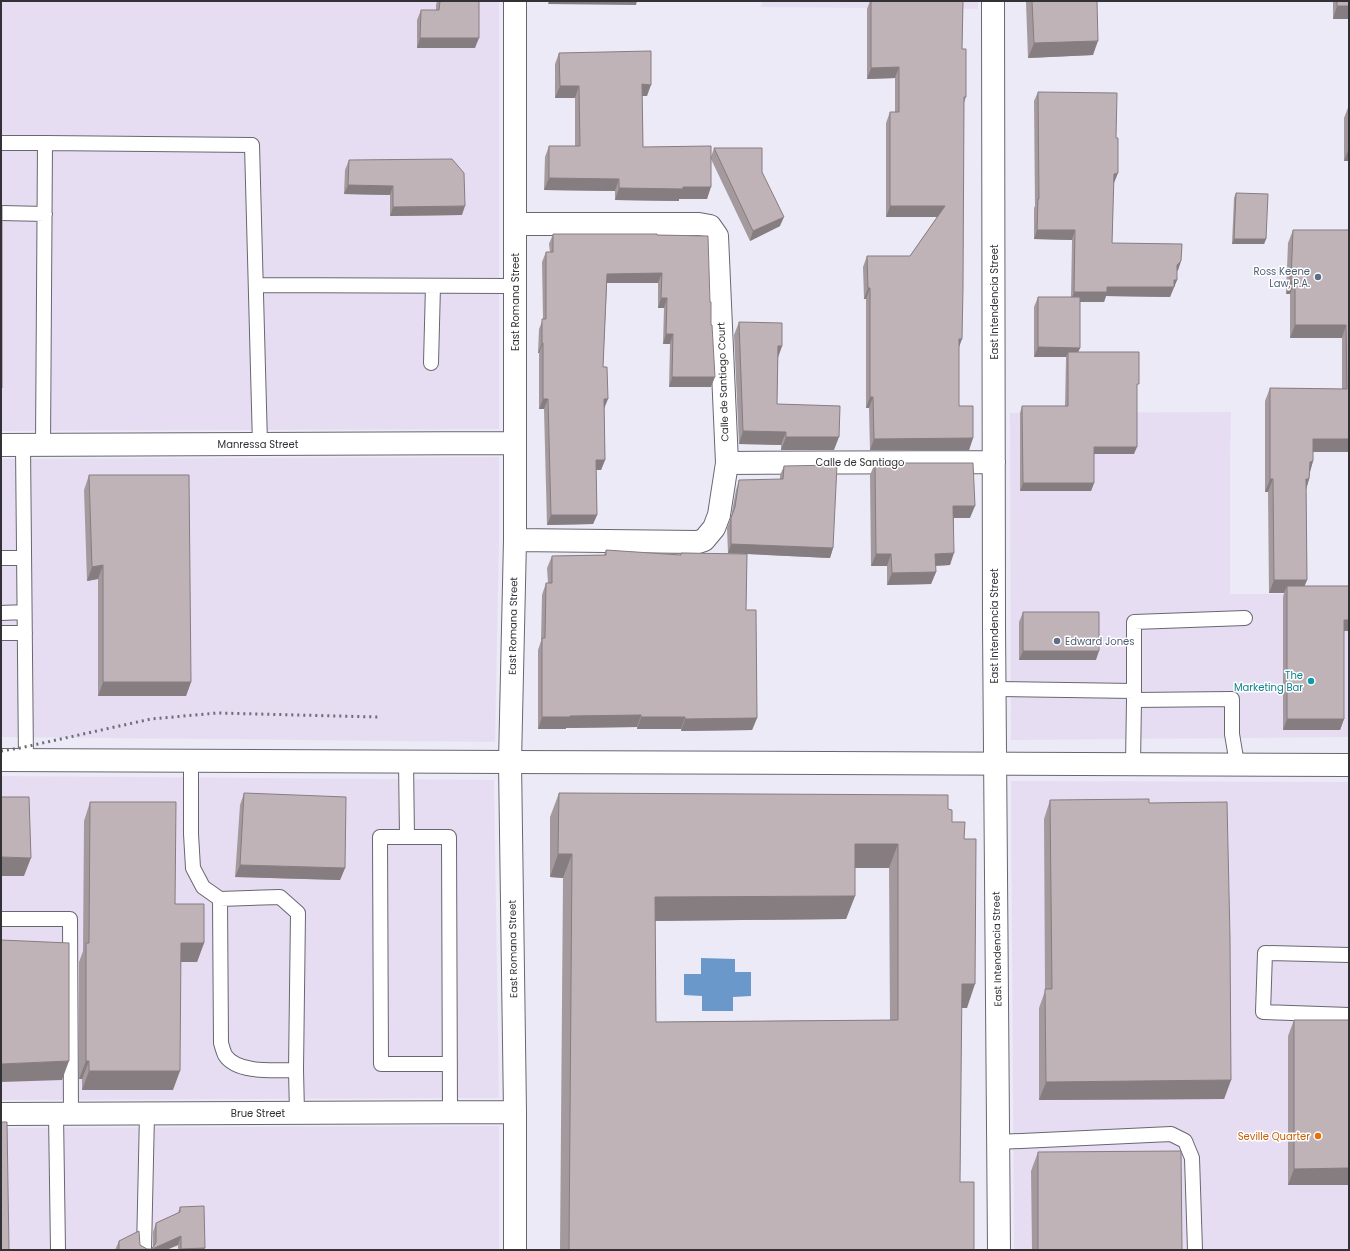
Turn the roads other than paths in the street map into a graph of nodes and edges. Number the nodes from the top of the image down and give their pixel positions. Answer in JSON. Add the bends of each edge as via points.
{"nodes":[{"id":1,"x":515,"y":1,"type":"edge"},
{"id":2,"x":993,"y":1,"type":"edge"},
{"id":3,"x":1,"y":143,"type":"edge"},
{"id":4,"x":45,"y":143,"type":"junction"},
{"id":5,"x":1,"y":212,"type":"edge"},
{"id":6,"x":45,"y":214,"type":"junction"},
{"id":7,"x":515,"y":224,"type":"junction"},
{"id":8,"x":256,"y":286,"type":"junction"},
{"id":9,"x":433,"y":286,"type":"junction"},
{"id":10,"x":515,"y":286,"type":"junction"},
{"id":11,"x":431,"y":364,"type":"dead end"},
{"id":12,"x":515,"y":443,"type":"junction"},
{"id":13,"x":260,"y":444,"type":"junction"},
{"id":14,"x":1,"y":445,"type":"edge"},
{"id":15,"x":33,"y":445,"type":"junction"},
{"id":16,"x":727,"y":462,"type":"junction"},
{"id":17,"x":994,"y":462,"type":"junction"},
{"id":18,"x":515,"y":540,"type":"junction"},
{"id":19,"x":1,"y":558,"type":"edge"},
{"id":20,"x":24,"y":558,"type":"junction"},
{"id":21,"x":1,"y":612,"type":"edge"},
{"id":22,"x":24,"y":612,"type":"junction"},
{"id":23,"x":1245,"y":618,"type":"dead end"},
{"id":24,"x":1,"y":633,"type":"edge"},
{"id":25,"x":25,"y":633,"type":"junction"},
{"id":26,"x":995,"y":689,"type":"junction"},
{"id":27,"x":1134,"y":695,"type":"junction"},
{"id":28,"x":1,"y":760,"type":"edge"},
{"id":29,"x":26,"y":760,"type":"junction"},
{"id":30,"x":191,"y":761,"type":"junction"},
{"id":31,"x":406,"y":762,"type":"junction"},
{"id":32,"x":510,"y":762,"type":"junction"},
{"id":33,"x":995,"y":764,"type":"junction"},
{"id":34,"x":1133,"y":764,"type":"junction"},
{"id":35,"x":1237,"y":764,"type":"junction"},
{"id":36,"x":1349,"y":765,"type":"edge"},
{"id":37,"x":408,"y":837,"type":"junction"},
{"id":38,"x":220,"y":899,"type":"junction"},
{"id":39,"x":1,"y":919,"type":"edge"},
{"id":40,"x":1349,"y":955,"type":"edge"},
{"id":41,"x":1349,"y":1015,"type":"edge"},
{"id":42,"x":450,"y":1064,"type":"junction"},
{"id":43,"x":296,"y":1070,"type":"junction"},
{"id":44,"x":450,"y":1112,"type":"junction"},
{"id":45,"x":515,"y":1112,"type":"junction"},
{"id":46,"x":297,"y":1113,"type":"junction"},
{"id":47,"x":1,"y":1114,"type":"edge"},
{"id":48,"x":63,"y":1114,"type":"junction"},
{"id":49,"x":147,"y":1114,"type":"junction"},
{"id":50,"x":999,"y":1142,"type":"junction"},
{"id":51,"x":58,"y":1250,"type":"edge"},
{"id":52,"x":144,"y":1250,"type":"edge"},
{"id":53,"x":515,"y":1250,"type":"edge"},
{"id":54,"x":999,"y":1250,"type":"edge"},
{"id":55,"x":1195,"y":1250,"type":"edge"}],
"edges":[{"from":1,"to":7,"type":"street","name":"East Romana Street"},
{"from":2,"to":17,"type":"street","name":"East Intendencia Street"},
{"from":3,"to":4,"type":"lane"},
{"from":4,"to":6,"type":"lane"},
{"from":4,"to":8,"type":"lane","via":[[252,145]]},
{"from":5,"to":6,"type":"lane"},
{"from":6,"to":15,"type":"lane"},
{"from":7,"to":10,"type":"street","name":"East Romana Street"},
{"from":7,"to":16,"type":"street","name":"Calle de Santiago Court","via":[[710,226],[717,236]]},
{"from":8,"to":9,"type":"lane"},
{"from":8,"to":13,"type":"lane"},
{"from":9,"to":10,"type":"lane"},
{"from":9,"to":11,"type":"lane"},
{"from":10,"to":12,"type":"street","name":"East Romana Street"},
{"from":12,"to":13,"type":"street","name":"Manressa Street"},
{"from":12,"to":18,"type":"street","name":"East Romana Street"},
{"from":13,"to":15,"type":"street","name":"Manressa Street"},
{"from":14,"to":15,"type":"street","name":"Manressa Street"},
{"from":15,"to":20,"type":"lane"},
{"from":16,"to":17,"type":"street","name":"Calle de Santiago"},
{"from":16,"to":18,"type":"street","name":"Calle de Santiago Court","via":[[719,515],[714,528],[704,540]]},
{"from":17,"to":26,"type":"street","name":"East Intendencia Street"},
{"from":18,"to":32,"type":"street","name":"East Romana Street"},
{"from":19,"to":20,"type":"lane"},
{"from":20,"to":22,"type":"lane"},
{"from":21,"to":22,"type":"lane"},
{"from":22,"to":25,"type":"lane"},
{"from":23,"to":27,"type":"lane","via":[[1134,622]]},
{"from":24,"to":25,"type":"lane"},
{"from":25,"to":29,"type":"lane"},
{"from":26,"to":27,"type":"lane"},
{"from":26,"to":33,"type":"street","name":"East Intendencia Street"},
{"from":27,"to":34,"type":"lane"},
{"from":27,"to":35,"type":"lane","via":[[1232,699],[1232,734]]},
{"from":28,"to":29,"type":"street"},
{"from":29,"to":30,"type":"street"},
{"from":30,"to":31,"type":"street"},
{"from":30,"to":38,"type":"lane","via":[[190,834],[193,868],[203,887]]},
{"from":31,"to":32,"type":"street"},
{"from":31,"to":37,"type":"lane"},
{"from":32,"to":33,"type":"street"},
{"from":32,"to":45,"type":"street","name":"East Romana Street"},
{"from":33,"to":34,"type":"street"},
{"from":33,"to":50,"type":"street","name":"East Intendencia Street"},
{"from":34,"to":35,"type":"street"},
{"from":35,"to":36,"type":"street"},
{"from":37,"to":42,"type":"lane","via":[[449,837]]},
{"from":37,"to":42,"type":"lane","via":[[380,837],[381,1064]]},
{"from":38,"to":43,"type":"lane","via":[[221,1043],[225,1055],[235,1064],[253,1069]]},
{"from":38,"to":43,"type":"lane","via":[[280,897],[298,913]]},
{"from":39,"to":48,"type":"lane","via":[[70,919]]},
{"from":40,"to":41,"type":"lane","via":[[1266,953],[1263,1012]]},
{"from":42,"to":44,"type":"lane"},
{"from":43,"to":46,"type":"lane"},
{"from":44,"to":45,"type":"street","name":"Brue Street"},
{"from":44,"to":46,"type":"street","name":"Brue Street"},
{"from":45,"to":53,"type":"street","name":"East Romana Street"},
{"from":46,"to":49,"type":"street","name":"Brue Street"},
{"from":47,"to":48,"type":"street","name":"Brue Street"},
{"from":48,"to":49,"type":"street","name":"Brue Street"},
{"from":48,"to":51,"type":"lane"},
{"from":49,"to":52,"type":"lane"},
{"from":50,"to":54,"type":"street","name":"East Intendencia Street"},
{"from":50,"to":55,"type":"lane","via":[[1171,1134],[1185,1141],[1192,1158]]}]}
